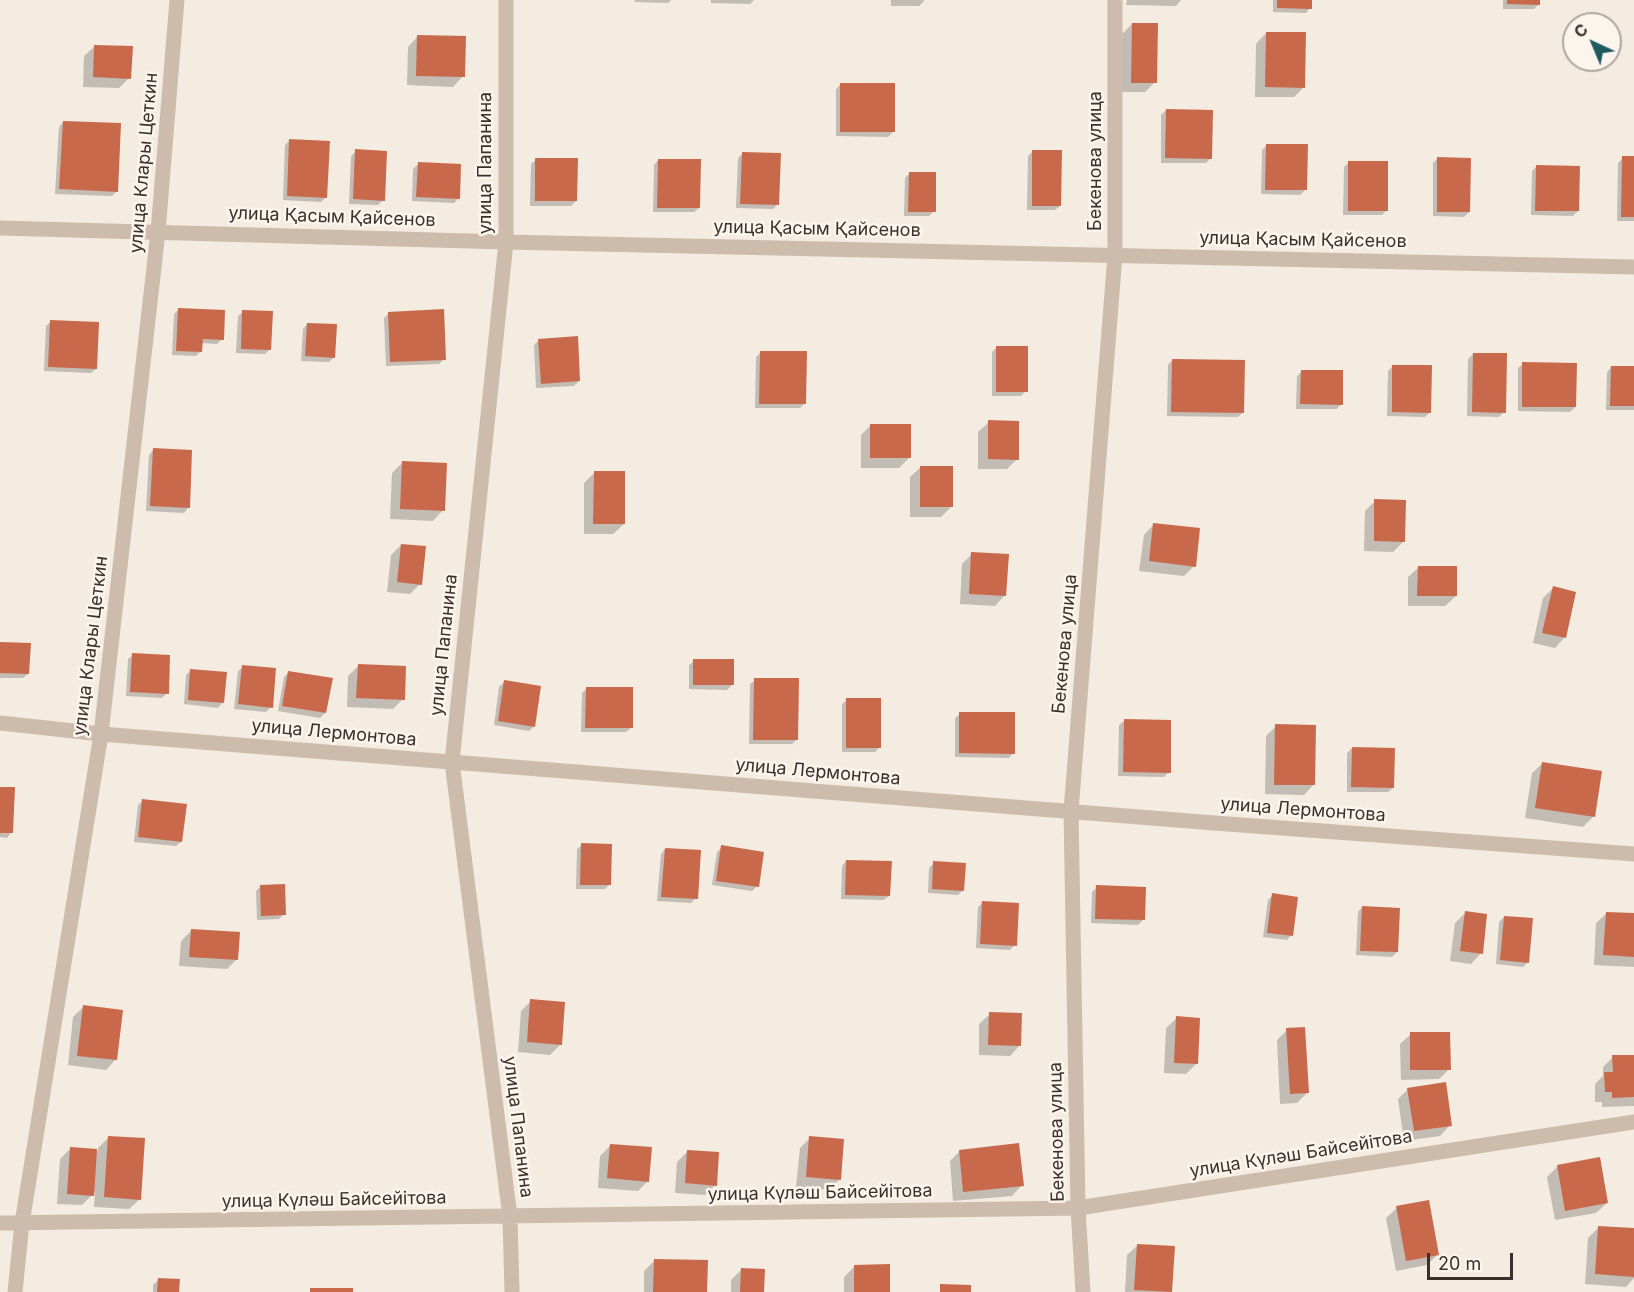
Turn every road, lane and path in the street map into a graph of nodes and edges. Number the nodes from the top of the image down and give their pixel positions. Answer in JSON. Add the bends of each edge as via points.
{"nodes":[{"id":1,"x":177,"y":0,"type":"edge"},
{"id":2,"x":506,"y":0,"type":"edge"},
{"id":3,"x":1115,"y":0,"type":"edge"},
{"id":4,"x":0,"y":228,"type":"edge"},
{"id":5,"x":158,"y":232,"type":"junction"},
{"id":6,"x":506,"y":242,"type":"junction"},
{"id":7,"x":1115,"y":255,"type":"junction"},
{"id":8,"x":1634,"y":267,"type":"edge"},
{"id":9,"x":0,"y":723,"type":"edge"},
{"id":10,"x":101,"y":734,"type":"junction"},
{"id":11,"x":452,"y":762,"type":"junction"},
{"id":12,"x":1071,"y":812,"type":"junction"},
{"id":13,"x":1634,"y":854,"type":"edge"},
{"id":14,"x":1634,"y":1122,"type":"edge"},
{"id":15,"x":1078,"y":1208,"type":"junction"},
{"id":16,"x":510,"y":1217,"type":"junction"},
{"id":17,"x":0,"y":1223,"type":"edge"},
{"id":18,"x":22,"y":1223,"type":"junction"},
{"id":19,"x":15,"y":1292,"type":"edge"},
{"id":20,"x":512,"y":1292,"type":"edge"},
{"id":21,"x":1083,"y":1292,"type":"edge"}],
"edges":[{"from":1,"to":5,"type":"street","name":"улица Клары Цеткин"},
{"from":2,"to":6,"type":"street","name":"улица Папанина"},
{"from":3,"to":7,"type":"street","name":"Бекенова улица"},
{"from":4,"to":5,"type":"street","name":"улица Қасым Қайсенов"},
{"from":5,"to":6,"type":"street","name":"улица Қасым Қайсенов"},
{"from":5,"to":10,"type":"street","name":"улица Клары Цеткин"},
{"from":6,"to":7,"type":"street","name":"улица Қасым Қайсенов"},
{"from":6,"to":11,"type":"street","name":"улица Папанина"},
{"from":7,"to":8,"type":"street","name":"улица Қасым Қайсенов"},
{"from":7,"to":12,"type":"street","name":"Бекенова улица"},
{"from":9,"to":10,"type":"street","name":"улица Лермонтова"},
{"from":10,"to":11,"type":"street","name":"улица Лермонтова"},
{"from":10,"to":18,"type":"street","name":"улица Клары Цеткин"},
{"from":11,"to":12,"type":"street","name":"улица Лермонтова"},
{"from":11,"to":16,"type":"street","name":"улица Папанина"},
{"from":12,"to":13,"type":"street","name":"улица Лермонтова"},
{"from":12,"to":15,"type":"street","name":"Бекенова улица"},
{"from":14,"to":15,"type":"street","name":"улица Күләш Байсейітова"},
{"from":15,"to":16,"type":"street","name":"улица Күләш Байсейітова"},
{"from":15,"to":21,"type":"street","name":"Бекенова улица"},
{"from":16,"to":18,"type":"street","name":"улица Күләш Байсейітова"},
{"from":16,"to":20,"type":"street","name":"улица Папанина"},
{"from":17,"to":18,"type":"street","name":"улица Күләш Байсейітова"},
{"from":18,"to":19,"type":"street","name":"улица Клары Цеткин"}]}
